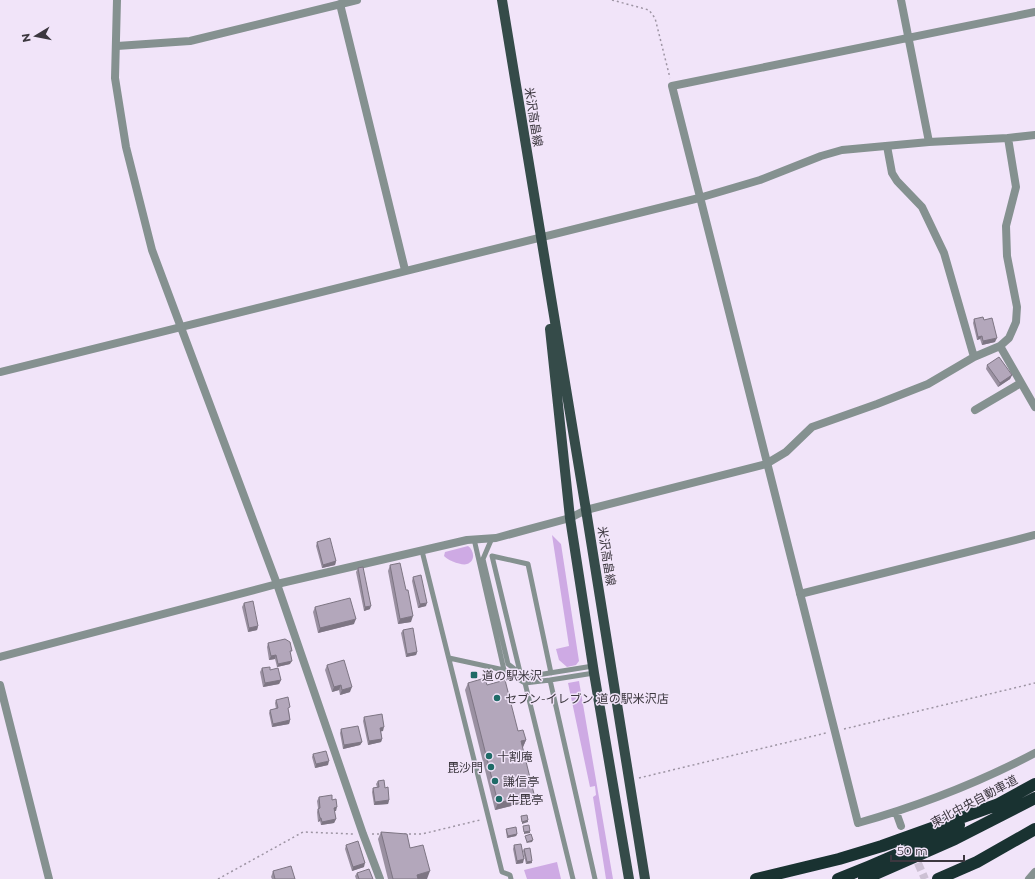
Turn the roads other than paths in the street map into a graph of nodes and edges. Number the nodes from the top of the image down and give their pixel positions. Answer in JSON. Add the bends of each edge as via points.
{"nodes":[{"id":1,"x":117,"y":0,"type":"edge"},
{"id":2,"x":357,"y":0,"type":"edge"},
{"id":3,"x":502,"y":0,"type":"edge"},
{"id":4,"x":901,"y":0,"type":"edge"},
{"id":5,"x":340,"y":4,"type":"junction"},
{"id":6,"x":1035,"y":12,"type":"edge"},
{"id":7,"x":909,"y":38,"type":"junction"},
{"id":8,"x":117,"y":46,"type":"junction"},
{"id":9,"x":1035,"y":135,"type":"edge"},
{"id":10,"x":1008,"y":138,"type":"junction"},
{"id":11,"x":929,"y":142,"type":"junction"},
{"id":12,"x":887,"y":146,"type":"junction"},
{"id":13,"x":699,"y":198,"type":"junction"},
{"id":14,"x":541,"y":237,"type":"junction"},
{"id":15,"x":405,"y":270,"type":"junction"},
{"id":16,"x":181,"y":327,"type":"junction"},
{"id":17,"x":1000,"y":346,"type":"junction"},
{"id":18,"x":974,"y":357,"type":"junction"},
{"id":19,"x":0,"y":372,"type":"edge"},
{"id":20,"x":1021,"y":383,"type":"junction"},
{"id":21,"x":1035,"y":406,"type":"edge"},
{"id":22,"x":975,"y":410,"type":"dead end"},
{"id":23,"x":766,"y":464,"type":"junction"},
{"id":24,"x":586,"y":510,"type":"junction"},
{"id":25,"x":570,"y":518,"type":"junction"},
{"id":26,"x":1035,"y":535,"type":"edge"},
{"id":27,"x":492,"y":538,"type":"junction"},
{"id":28,"x":474,"y":539,"type":"junction"},
{"id":29,"x":422,"y":552,"type":"junction"},
{"id":30,"x":277,"y":584,"type":"junction"},
{"id":31,"x":800,"y":594,"type":"junction"},
{"id":32,"x":0,"y":657,"type":"edge"},
{"id":33,"x":449,"y":658,"type":"junction"},
{"id":34,"x":504,"y":670,"type":"junction"},
{"id":35,"x":593,"y":670,"type":"junction"},
{"id":36,"x":520,"y":672,"type":"junction"},
{"id":37,"x":551,"y":673,"type":"junction"},
{"id":38,"x":550,"y":680,"type":"junction"},
{"id":39,"x":525,"y":683,"type":"junction"},
{"id":40,"x":0,"y":685,"type":"edge"},
{"id":41,"x":1035,"y":753,"type":"edge"},
{"id":42,"x":1035,"y":784,"type":"edge"},
{"id":43,"x":1035,"y":798,"type":"edge"},
{"id":44,"x":999,"y":804,"type":"junction"},
{"id":45,"x":896,"y":812,"type":"junction"},
{"id":46,"x":901,"y":826,"type":"dead end"},
{"id":47,"x":1035,"y":829,"type":"edge"},
{"id":48,"x":1035,"y":872,"type":"edge"},
{"id":49,"x":49,"y":879,"type":"edge"},
{"id":50,"x":380,"y":879,"type":"edge"},
{"id":51,"x":511,"y":879,"type":"edge"},
{"id":52,"x":573,"y":879,"type":"edge"},
{"id":53,"x":595,"y":879,"type":"edge"},
{"id":54,"x":629,"y":879,"type":"edge"},
{"id":55,"x":644,"y":879,"type":"edge"},
{"id":56,"x":756,"y":879,"type":"edge"},
{"id":57,"x":838,"y":879,"type":"edge"},
{"id":58,"x":864,"y":879,"type":"edge"},
{"id":59,"x":938,"y":879,"type":"edge"},
{"id":60,"x":1029,"y":879,"type":"edge"}],
"edges":[{"from":1,"to":8,"type":"street"},
{"from":2,"to":5,"type":"street"},
{"from":3,"to":14,"type":"main road","name":"米沢高畠線"},
{"from":4,"to":7,"type":"street"},
{"from":5,"to":8,"type":"street","via":[[190,41]]},
{"from":5,"to":15,"type":"street"},
{"from":6,"to":7,"type":"street"},
{"from":7,"to":11,"type":"street"},
{"from":7,"to":13,"type":"street","via":[[672,86]]},
{"from":8,"to":16,"type":"street","via":[[115,78],[126,147],[152,250]]},
{"from":9,"to":10,"type":"street"},
{"from":10,"to":11,"type":"street"},
{"from":10,"to":17,"type":"street","via":[[1016,188],[1006,226],[1007,256],[1017,307],[1016,322],[1009,338]]},
{"from":11,"to":12,"type":"street"},
{"from":12,"to":13,"type":"street","via":[[842,150],[760,180]]},
{"from":12,"to":18,"type":"street","via":[[892,173],[922,207],[944,252]]},
{"from":13,"to":14,"type":"street"},
{"from":13,"to":23,"type":"street"},
{"from":14,"to":15,"type":"street"},
{"from":14,"to":24,"type":"main road","name":"米沢高畠線"},
{"from":14,"to":25,"type":"main road","name":"米沢高畠線"},
{"from":15,"to":16,"type":"street"},
{"from":16,"to":19,"type":"street"},
{"from":16,"to":30,"type":"street"},
{"from":17,"to":18,"type":"street"},
{"from":17,"to":20,"type":"street"},
{"from":18,"to":23,"type":"street","via":[[928,384],[812,427],[786,452]]},
{"from":20,"to":21,"type":"street"},
{"from":20,"to":22,"type":"street"},
{"from":23,"to":24,"type":"street"},
{"from":23,"to":31,"type":"street"},
{"from":24,"to":25,"type":"street"},
{"from":24,"to":55,"type":"main road","name":"米沢高畠線"},
{"from":25,"to":27,"type":"street"},
{"from":25,"to":35,"type":"main road","name":"米沢高畠線"},
{"from":26,"to":31,"type":"street"},
{"from":27,"to":28,"type":"street"},
{"from":27,"to":36,"type":"lane","via":[[483,559],[508,664]]},
{"from":28,"to":29,"type":"street"},
{"from":28,"to":34,"type":"lane"},
{"from":29,"to":30,"type":"street"},
{"from":29,"to":33,"type":"lane"},
{"from":30,"to":32,"type":"street"},
{"from":30,"to":50,"type":"street"},
{"from":31,"to":45,"type":"street","via":[[858,823]]},
{"from":33,"to":34,"type":"lane"},
{"from":33,"to":51,"type":"lane","via":[[502,872],[510,875]]},
{"from":34,"to":39,"type":"lane"},
{"from":35,"to":37,"type":"lane"},
{"from":35,"to":38,"type":"lane"},
{"from":35,"to":54,"type":"main road","name":"米沢高畠線"},
{"from":36,"to":37,"type":"lane","via":[[525,677]]},
{"from":36,"to":37,"type":"lane","via":[[492,556],[528,564]]},
{"from":38,"to":39,"type":"lane"},
{"from":38,"to":53,"type":"lane"},
{"from":39,"to":52,"type":"lane"},
{"from":40,"to":49,"type":"street"},
{"from":41,"to":45,"type":"street"},
{"from":42,"to":44,"type":"highway","name":"東北中央自動車道"},
{"from":43,"to":58,"type":"highway","name":"東北中央自動車道","via":[[955,839]]},
{"from":44,"to":56,"type":"highway","via":[[846,857]]},
{"from":44,"to":57,"type":"highway","name":"東北中央自動車道","via":[[933,838]]},
{"from":45,"to":46,"type":"street"},
{"from":47,"to":59,"type":"highway","via":[[977,862]]},
{"from":48,"to":60,"type":"street"}]}
